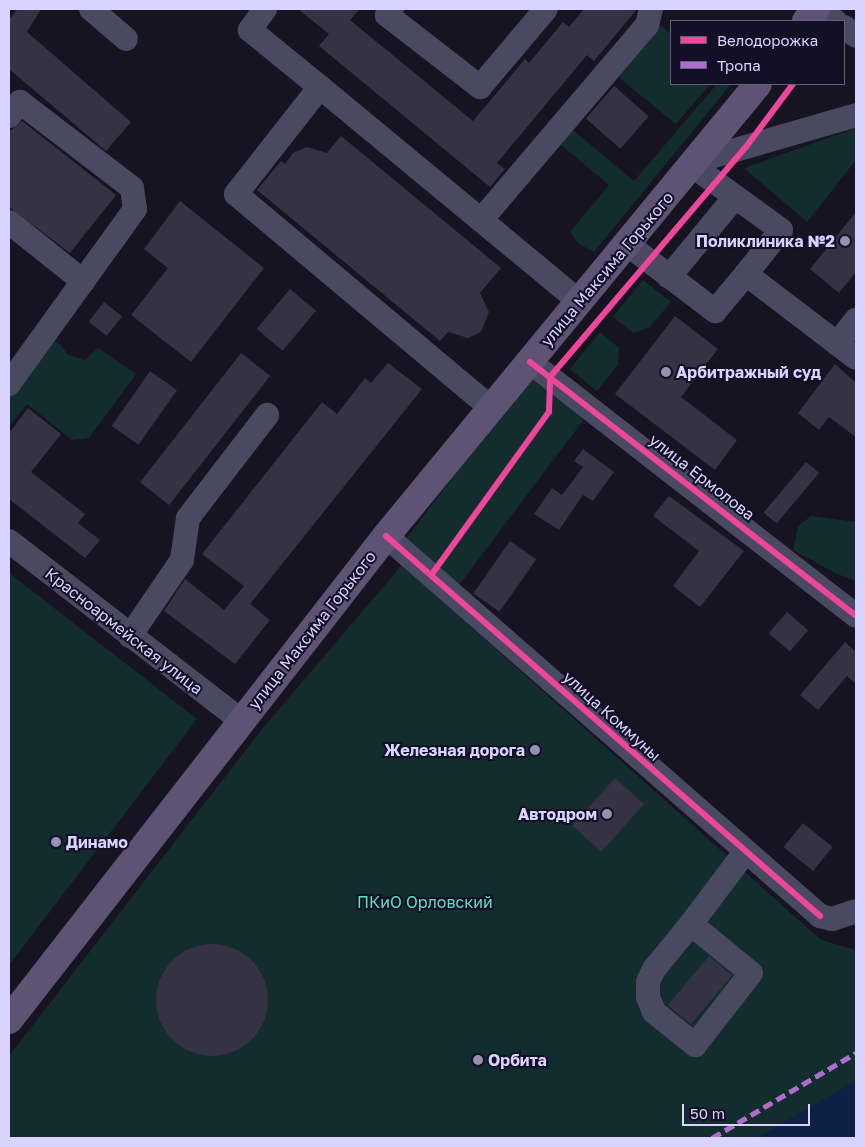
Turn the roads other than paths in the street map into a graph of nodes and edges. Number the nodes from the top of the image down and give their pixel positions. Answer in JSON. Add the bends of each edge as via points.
{"nodes":[{"id":1,"x":91,"y":9,"type":"edge"},
{"id":2,"x":265,"y":9,"type":"edge"},
{"id":3,"x":392,"y":9,"type":"edge"},
{"id":4,"x":546,"y":9,"type":"edge"},
{"id":5,"x":651,"y":9,"type":"edge"},
{"id":6,"x":817,"y":9,"type":"edge"},
{"id":7,"x":807,"y":20,"type":"edge"},
{"id":8,"x":834,"y":20,"type":"edge"},
{"id":9,"x":845,"y":28,"type":"edge"},
{"id":10,"x":856,"y":36,"type":"edge"},
{"id":11,"x":126,"y":38,"type":"dead end"},
{"id":12,"x":757,"y":85,"type":"edge"},
{"id":13,"x":320,"y":87,"type":"junction"},
{"id":14,"x":856,"y":115,"type":"edge"},
{"id":15,"x":9,"y":116,"type":"edge"},
{"id":16,"x":695,"y":163,"type":"junction"},
{"id":17,"x":735,"y":197,"type":"junction"},
{"id":18,"x":481,"y":220,"type":"junction"},
{"id":19,"x":9,"y":222,"type":"edge"},
{"id":20,"x":627,"y":244,"type":"junction"},
{"id":21,"x":746,"y":274,"type":"junction"},
{"id":22,"x":669,"y":277,"type":"junction"},
{"id":23,"x":83,"y":281,"type":"junction"},
{"id":24,"x":579,"y":301,"type":"junction"},
{"id":25,"x":856,"y":320,"type":"edge"},
{"id":26,"x":838,"y":344,"type":"junction"},
{"id":27,"x":856,"y":358,"type":"edge"},
{"id":28,"x":530,"y":362,"type":"junction"},
{"id":29,"x":9,"y":384,"type":"edge"},
{"id":30,"x":491,"y":408,"type":"junction"},
{"id":31,"x":266,"y":415,"type":"dead end"},
{"id":32,"x":386,"y":536,"type":"junction"},
{"id":33,"x":9,"y":541,"type":"edge"},
{"id":34,"x":856,"y":616,"type":"edge"},
{"id":35,"x":130,"y":636,"type":"junction"},
{"id":36,"x":241,"y":720,"type":"junction"},
{"id":37,"x":745,"y":852,"type":"junction"},
{"id":38,"x":856,"y":911,"type":"edge"},
{"id":39,"x":691,"y":924,"type":"junction"},
{"id":40,"x":9,"y":1020,"type":"edge"}],
"edges":[{"from":1,"to":11,"type":"street"},
{"from":2,"to":13,"type":"street","via":[[250,30]]},
{"from":3,"to":4,"type":"street","via":[[387,15],[480,87]]},
{"from":5,"to":18,"type":"street","via":[[647,25]]},
{"from":6,"to":7,"type":"main road"},
{"from":6,"to":8,"type":"street"},
{"from":9,"to":10,"type":"street"},
{"from":12,"to":16,"type":"main road","name":"улица Максима Горького"},
{"from":13,"to":18,"type":"street"},
{"from":13,"to":30,"type":"street","via":[[236,194]]},
{"from":14,"to":16,"type":"street"},
{"from":15,"to":23,"type":"street","via":[[20,102],[132,188],[135,209]]},
{"from":16,"to":17,"type":"street"},
{"from":16,"to":20,"type":"main road","name":"улица Максима Горького"},
{"from":17,"to":21,"type":"street","via":[[780,230]]},
{"from":17,"to":22,"type":"street"},
{"from":18,"to":24,"type":"street"},
{"from":19,"to":23,"type":"street"},
{"from":20,"to":22,"type":"street"},
{"from":20,"to":24,"type":"main road","name":"улица Максима Горького"},
{"from":21,"to":22,"type":"street","via":[[714,311]]},
{"from":21,"to":26,"type":"street"},
{"from":23,"to":29,"type":"street"},
{"from":24,"to":28,"type":"main road","name":"улица Максима Горького"},
{"from":25,"to":26,"type":"street"},
{"from":26,"to":27,"type":"street"},
{"from":28,"to":30,"type":"main road","name":"улица Максима Горького"},
{"from":28,"to":34,"type":"street","name":"улица Ермолова"},
{"from":30,"to":32,"type":"main road","name":"улица Максима Горького"},
{"from":31,"to":35,"type":"street","via":[[188,518],[182,560]]},
{"from":32,"to":36,"type":"main road","name":"улица Максима Горького"},
{"from":32,"to":37,"type":"street","name":"улица Коммуны"},
{"from":33,"to":35,"type":"street","name":"Красноармейская улица"},
{"from":35,"to":36,"type":"street","name":"Красноармейская улица"},
{"from":36,"to":40,"type":"main road","name":"улица Максима Горького"},
{"from":37,"to":38,"type":"street","name":"улица Коммуны","via":[[820,916],[832,919]]},
{"from":37,"to":39,"type":"street"},
{"from":39,"to":39,"type":"street","via":[[751,973],[695,1045],[654,1012],[648,997],[648,982],[654,969]]}]}
